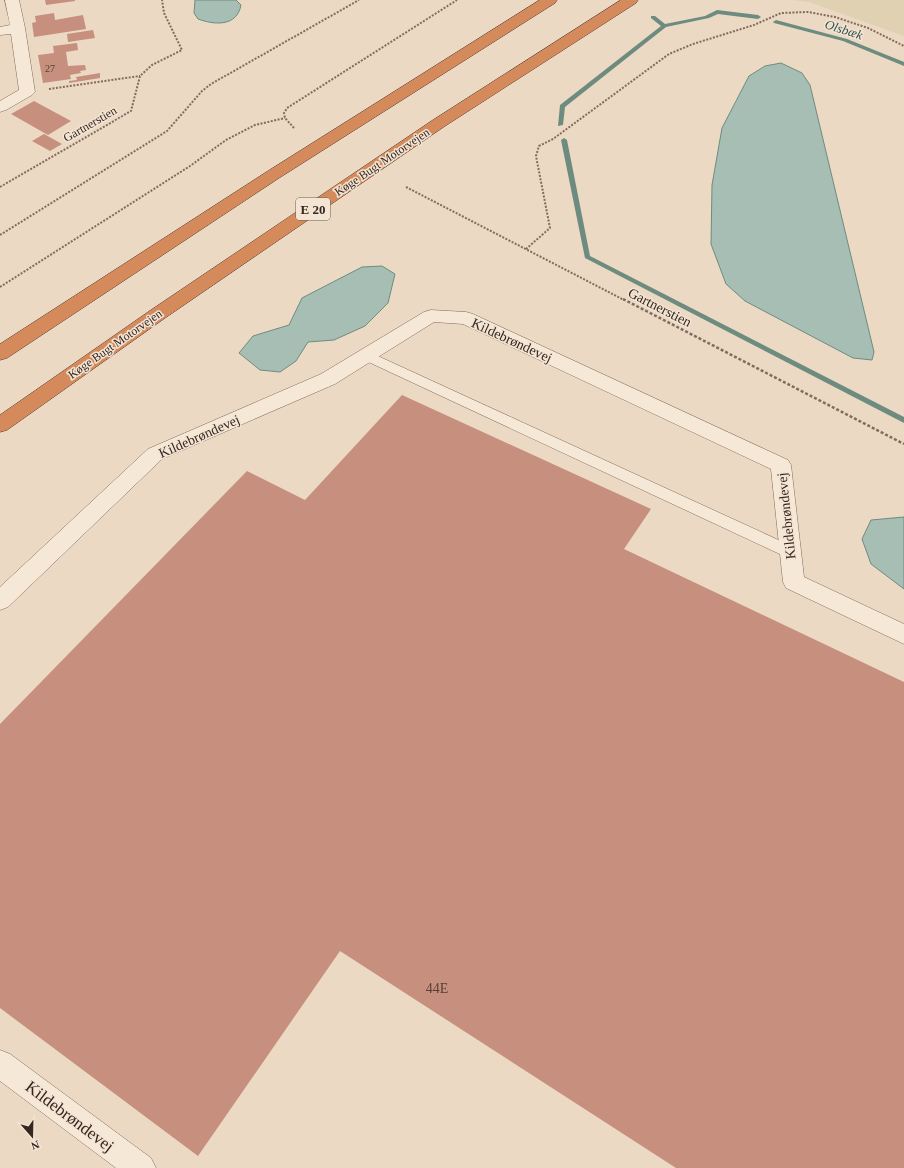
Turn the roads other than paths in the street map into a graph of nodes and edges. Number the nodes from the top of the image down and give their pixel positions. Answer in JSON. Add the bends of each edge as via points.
{"nodes":[{"id":1,"x":12,"y":0,"type":"edge"},
{"id":2,"x":550,"y":0,"type":"edge"},
{"id":3,"x":631,"y":0,"type":"edge"},
{"id":4,"x":18,"y":28,"type":"junction"},
{"id":5,"x":0,"y":30,"type":"edge"},
{"id":6,"x":0,"y":107,"type":"edge"},
{"id":7,"x":0,"y":353,"type":"edge"},
{"id":8,"x":367,"y":356,"type":"junction"},
{"id":9,"x":0,"y":425,"type":"edge"},
{"id":10,"x":790,"y":552,"type":"junction"},
{"id":11,"x":0,"y":601,"type":"edge"},
{"id":12,"x":904,"y":635,"type":"edge"},
{"id":13,"x":0,"y":1064,"type":"edge"},
{"id":14,"x":141,"y":1168,"type":"edge"}],
"edges":[{"from":1,"to":4,"type":"street"},
{"from":2,"to":7,"type":"highway","via":[[276,172]]},
{"from":3,"to":9,"type":"highway","name":"Køge Bugt Motorvejen","number":"E 20","via":[[439,123],[164,309]]},
{"from":4,"to":5,"type":"street"},
{"from":4,"to":6,"type":"street","via":[[27,92]]},
{"from":8,"to":10,"type":"lane"},
{"from":8,"to":10,"type":"street","name":"Kildebrøndevej","via":[[431,316],[466,318],[781,465]]},
{"from":8,"to":11,"type":"street","name":"Kildebrøndevej","via":[[328,379],[155,454]]},
{"from":10,"to":12,"type":"street","name":"Kildebrøndevej","via":[[794,582]]},
{"from":13,"to":14,"type":"street","name":"Kildebrøndevej"}]}
